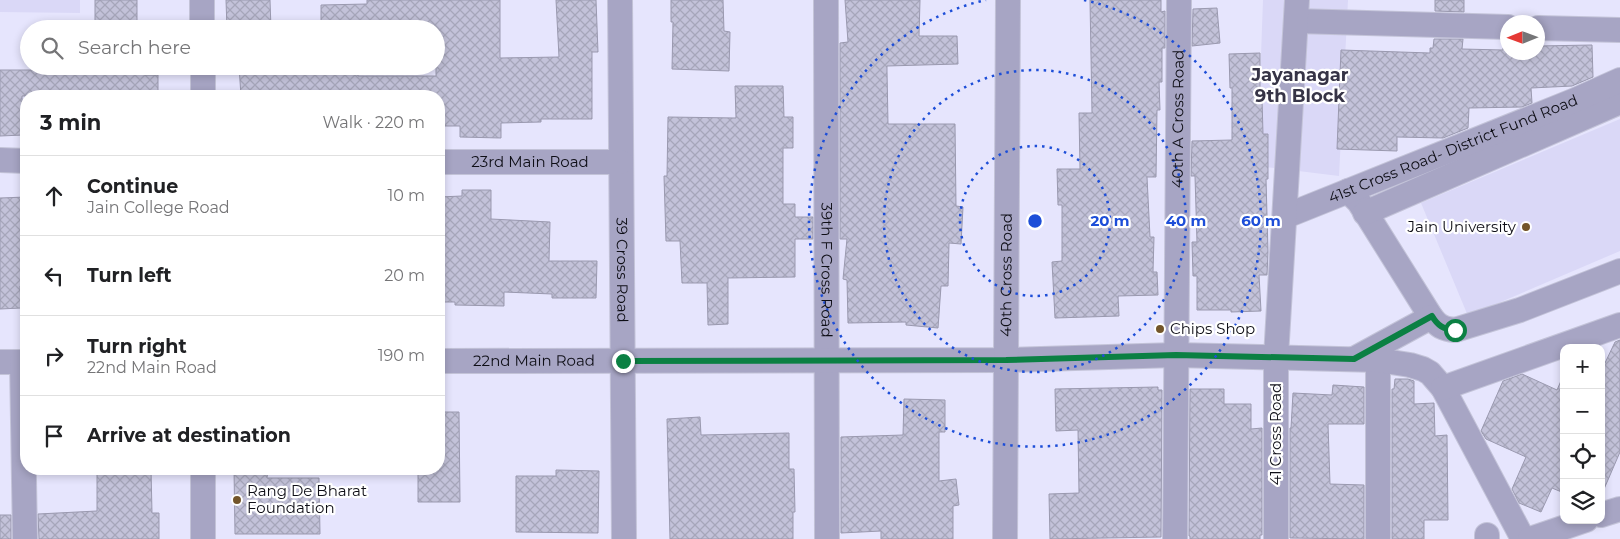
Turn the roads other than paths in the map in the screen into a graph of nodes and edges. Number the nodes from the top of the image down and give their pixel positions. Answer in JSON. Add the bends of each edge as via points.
{"nodes":[{"id":1,"x":202,"y":0,"type":"edge"},
{"id":2,"x":620,"y":0,"type":"edge"},
{"id":3,"x":826,"y":0,"type":"edge"},
{"id":4,"x":1179,"y":0,"type":"edge"},
{"id":5,"x":1008,"y":6,"type":"edge"},
{"id":6,"x":1296,"y":10,"type":"edge"},
{"id":7,"x":202,"y":20,"type":"edge"},
{"id":8,"x":1500,"y":26,"type":"edge"},
{"id":9,"x":1545,"y":28,"type":"edge"},
{"id":10,"x":1620,"y":30,"type":"edge"},
{"id":11,"x":202,"y":75,"type":"edge"},
{"id":12,"x":202,"y":90,"type":"edge"},
{"id":13,"x":1615,"y":93,"type":"edge"},
{"id":14,"x":0,"y":160,"type":"edge"},
{"id":15,"x":20,"y":161,"type":"edge"},
{"id":16,"x":445,"y":162,"type":"edge"},
{"id":17,"x":621,"y":162,"type":"junction"},
{"id":18,"x":1348,"y":191,"type":"junction"},
{"id":19,"x":1365,"y":212,"type":"junction"},
{"id":20,"x":1286,"y":216,"type":"junction"},
{"id":21,"x":1620,"y":271,"type":"edge"},
{"id":22,"x":1432,"y":316,"type":"junction"},
{"id":23,"x":1620,"y":325,"type":"edge"},
{"id":24,"x":1176,"y":355,"type":"junction"},
{"id":25,"x":1276,"y":356,"type":"junction"},
{"id":26,"x":1354,"y":359,"type":"junction"},
{"id":27,"x":1006,"y":360,"type":"junction"},
{"id":28,"x":1378,"y":360,"type":"junction"},
{"id":29,"x":445,"y":361,"type":"edge"},
{"id":30,"x":623,"y":361,"type":"junction"},
{"id":31,"x":828,"y":361,"type":"junction"},
{"id":32,"x":16,"y":362,"type":"edge"},
{"id":33,"x":1443,"y":388,"type":"junction"},
{"id":34,"x":20,"y":441,"type":"edge"},
{"id":35,"x":22,"y":475,"type":"edge"},
{"id":36,"x":203,"y":475,"type":"edge"},
{"id":37,"x":1620,"y":509,"type":"edge"},
{"id":38,"x":1605,"y":514,"type":"edge"},
{"id":39,"x":1574,"y":524,"type":"edge"},
{"id":40,"x":25,"y":539,"type":"edge"},
{"id":41,"x":203,"y":539,"type":"edge"},
{"id":42,"x":624,"y":539,"type":"edge"},
{"id":43,"x":827,"y":539,"type":"edge"},
{"id":44,"x":1005,"y":539,"type":"edge"},
{"id":45,"x":1175,"y":539,"type":"edge"},
{"id":46,"x":1276,"y":539,"type":"edge"},
{"id":47,"x":1378,"y":539,"type":"edge"},
{"id":48,"x":1523,"y":539,"type":"edge"},
{"id":49,"x":1530,"y":539,"type":"edge"}],
"edges":[{"from":1,"to":7,"type":"street"},
{"from":2,"to":17,"type":"street","name":"39 Cross Road"},
{"from":3,"to":31,"type":"street","name":"39th F Cross Road"},
{"from":4,"to":24,"type":"street","name":"40th A Cross Road"},
{"from":5,"to":27,"type":"street","name":"40th Cross Road"},
{"from":6,"to":8,"type":"street"},
{"from":6,"to":20,"type":"street","name":"41 Cross Road"},
{"from":9,"to":10,"type":"street"},
{"from":11,"to":12,"type":"street"},
{"from":13,"to":18,"type":"street","name":"41st Cross Road- District Fund Road","via":[[1573,101]]},
{"from":13,"to":19,"type":"street"},
{"from":14,"to":15,"type":"street"},
{"from":16,"to":17,"type":"street","name":"23rd Main Road"},
{"from":17,"to":30,"type":"street","name":"39 Cross Road"},
{"from":18,"to":19,"type":"street"},
{"from":18,"to":20,"type":"street","name":"41st Cross Road- District Fund Road"},
{"from":19,"to":22,"type":"street"},
{"from":20,"to":25,"type":"street","name":"41 Cross Road"},
{"from":21,"to":22,"type":"street","via":[[1520,310],[1455,330],[1438,326]]},
{"from":22,"to":26,"type":"street"},
{"from":23,"to":33,"type":"street"},
{"from":24,"to":25,"type":"street","name":"22nd Main Road"},
{"from":24,"to":27,"type":"street","name":"22nd Main Road"},
{"from":24,"to":45,"type":"street","name":"40th A Cross Road"},
{"from":25,"to":26,"type":"street","name":"22nd Main Road"},
{"from":25,"to":46,"type":"street","name":"41 Cross Road"},
{"from":26,"to":28,"type":"street","name":"22nd Main Road"},
{"from":27,"to":31,"type":"street","name":"22nd Main Road"},
{"from":27,"to":44,"type":"street","name":"40th Cross Road"},
{"from":28,"to":33,"type":"street","name":"22nd Main Road","via":[[1410,365],[1430,373]]},
{"from":28,"to":47,"type":"street"},
{"from":29,"to":30,"type":"street","name":"22nd Main Road"},
{"from":30,"to":31,"type":"street","name":"22nd Main Road"},
{"from":30,"to":42,"type":"street","name":"39 Cross Road"},
{"from":31,"to":43,"type":"street","name":"39th F Cross Road"},
{"from":32,"to":34,"type":"street"},
{"from":33,"to":48,"type":"street","name":"22nd Main Road"},
{"from":35,"to":40,"type":"street"},
{"from":36,"to":41,"type":"street"},
{"from":37,"to":38,"type":"street"},
{"from":39,"to":49,"type":"street"}]}
